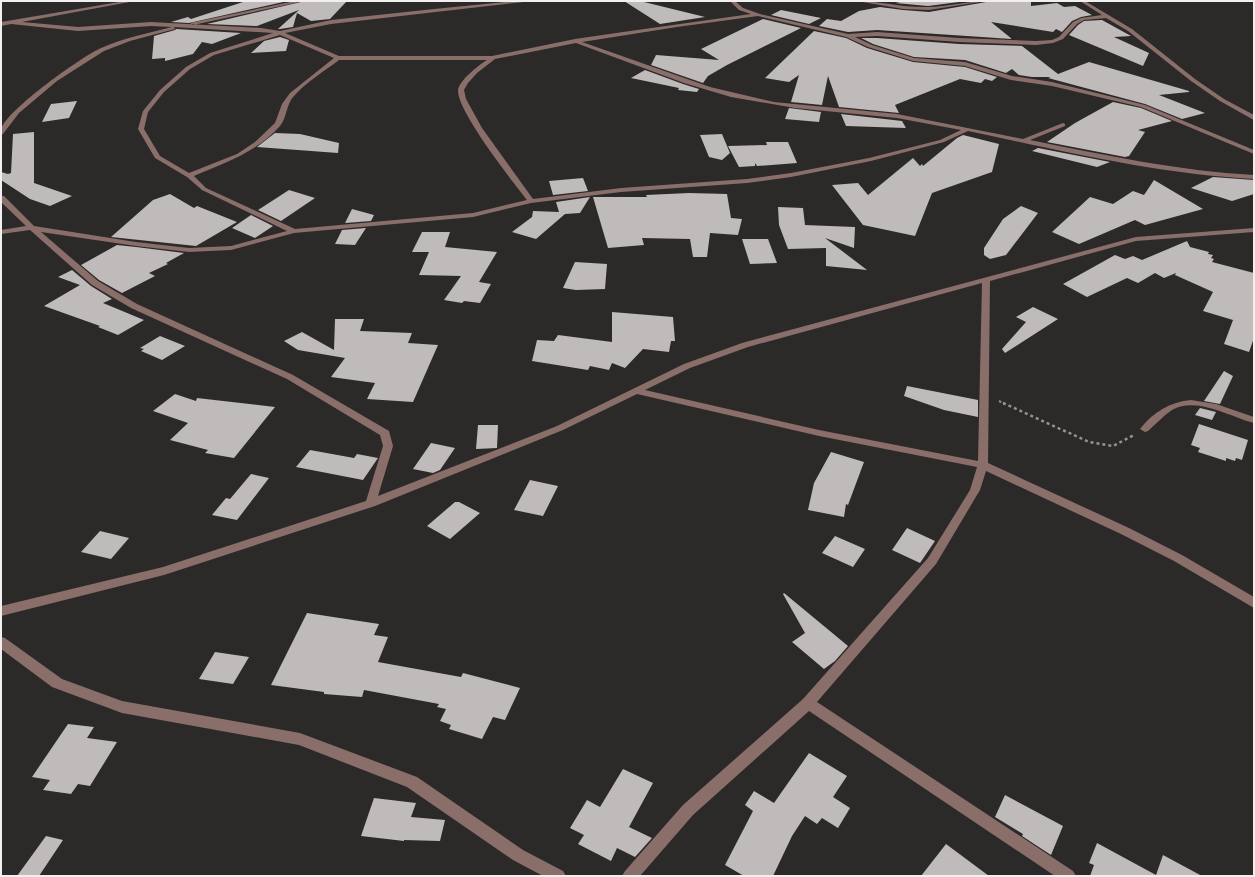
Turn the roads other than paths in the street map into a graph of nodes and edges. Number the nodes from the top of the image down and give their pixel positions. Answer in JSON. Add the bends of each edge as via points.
{"nodes":[{"id":1,"x":134,"y":1,"type":"edge"},
{"id":2,"x":302,"y":1,"type":"edge"},
{"id":3,"x":531,"y":1,"type":"edge"},
{"id":4,"x":732,"y":1,"type":"edge"},
{"id":5,"x":859,"y":1,"type":"edge"},
{"id":6,"x":984,"y":1,"type":"edge"},
{"id":7,"x":1082,"y":1,"type":"edge"},
{"id":8,"x":758,"y":15,"type":"junction"},
{"id":9,"x":1108,"y":16,"type":"junction"},
{"id":10,"x":9,"y":22,"type":"junction"},
{"id":11,"x":1,"y":24,"type":"edge"},
{"id":12,"x":180,"y":26,"type":"junction"},
{"id":13,"x":280,"y":33,"type":"junction"},
{"id":14,"x":848,"y":36,"type":"junction"},
{"id":15,"x":575,"y":41,"type":"junction"},
{"id":16,"x":338,"y":58,"type":"junction"},
{"id":17,"x":493,"y":58,"type":"junction"},
{"id":18,"x":1254,"y":118,"type":"edge"},
{"id":19,"x":1063,"y":125,"type":"dead end"},
{"id":20,"x":966,"y":130,"type":"junction"},
{"id":21,"x":1,"y":133,"type":"edge"},
{"id":22,"x":1022,"y":141,"type":"junction"},
{"id":23,"x":1254,"y":152,"type":"edge"},
{"id":24,"x":189,"y":176,"type":"junction"},
{"id":25,"x":1254,"y":177,"type":"edge"},
{"id":26,"x":1,"y":198,"type":"edge"},
{"id":27,"x":532,"y":202,"type":"junction"},
{"id":28,"x":32,"y":228,"type":"junction"},
{"id":29,"x":1254,"y":230,"type":"edge"},
{"id":30,"x":294,"y":231,"type":"junction"},
{"id":31,"x":1,"y":232,"type":"edge"},
{"id":32,"x":986,"y":279,"type":"junction"},
{"id":33,"x":636,"y":391,"type":"junction"},
{"id":34,"x":1254,"y":420,"type":"edge"},
{"id":35,"x":1145,"y":429,"type":"road end"},
{"id":36,"x":983,"y":464,"type":"junction"},
{"id":37,"x":371,"y":503,"type":"junction"},
{"id":38,"x":1254,"y":603,"type":"edge"},
{"id":39,"x":1,"y":611,"type":"edge"},
{"id":40,"x":1,"y":642,"type":"edge"},
{"id":41,"x":808,"y":703,"type":"junction"},
{"id":42,"x":558,"y":876,"type":"edge"},
{"id":43,"x":630,"y":876,"type":"edge"},
{"id":44,"x":1068,"y":876,"type":"edge"}],
"edges":[{"from":1,"to":10,"type":"street"},
{"from":2,"to":12,"type":"street"},
{"from":3,"to":13,"type":"street","via":[[380,15]]},
{"from":4,"to":8,"type":"street","via":[[741,9]]},
{"from":5,"to":6,"type":"street","via":[[929,9]]},
{"from":7,"to":9,"type":"street"},
{"from":8,"to":14,"type":"street"},
{"from":8,"to":15,"type":"street"},
{"from":9,"to":14,"type":"street","via":[[1083,19],[1061,38],[1036,43],[877,34]]},
{"from":9,"to":18,"type":"street","via":[[1199,84]]},
{"from":10,"to":11,"type":"street"},
{"from":10,"to":12,"type":"street","via":[[78,29],[145,24]]},
{"from":12,"to":13,"type":"street"},
{"from":12,"to":21,"type":"street","via":[[102,50],[50,85],[17,112]]},
{"from":13,"to":16,"type":"street"},
{"from":13,"to":24,"type":"street","via":[[212,54],[188,68],[162,90],[145,112],[141,129],[158,158]]},
{"from":14,"to":23,"type":"street","via":[[870,46],[913,59],[965,64],[1011,78],[1052,84],[1143,106]]},
{"from":15,"to":17,"type":"street"},
{"from":15,"to":20,"type":"street","via":[[717,92],[797,108],[877,113]]},
{"from":16,"to":17,"type":"street"},
{"from":16,"to":24,"type":"street","via":[[292,94],[285,104],[278,124],[257,143],[239,155]]},
{"from":17,"to":27,"type":"street","via":[[467,80],[461,90],[463,101],[497,157]]},
{"from":19,"to":22,"type":"street"},
{"from":20,"to":22,"type":"street"},
{"from":20,"to":27,"type":"street","via":[[942,141],[870,160],[791,176],[621,190]]},
{"from":22,"to":25,"type":"street","via":[[1143,165],[1224,176]]},
{"from":24,"to":30,"type":"street","via":[[204,189]]},
{"from":26,"to":28,"type":"street"},
{"from":27,"to":30,"type":"street","via":[[473,215]]},
{"from":28,"to":30,"type":"street","via":[[190,250],[231,248]]},
{"from":28,"to":31,"type":"street"},
{"from":28,"to":37,"type":"street","via":[[95,283],[134,306],[290,377],[385,433],[388,446]]},
{"from":29,"to":32,"type":"street","via":[[1136,239]]},
{"from":32,"to":33,"type":"street","via":[[745,345],[687,366]]},
{"from":32,"to":36,"type":"street"},
{"from":33,"to":36,"type":"street","via":[[819,433]]},
{"from":33,"to":37,"type":"street","via":[[560,428]]},
{"from":34,"to":35,"type":"street","via":[[1202,404],[1183,403],[1170,407]]},
{"from":36,"to":38,"type":"street","via":[[1172,554]]},
{"from":36,"to":41,"type":"street","via":[[975,490],[932,561]]},
{"from":37,"to":39,"type":"street","via":[[164,571]]},
{"from":40,"to":42,"type":"street","via":[[58,683],[122,708],[300,739],[412,782],[518,855]]},
{"from":41,"to":43,"type":"street","via":[[688,810]]},
{"from":41,"to":44,"type":"street"}]}
